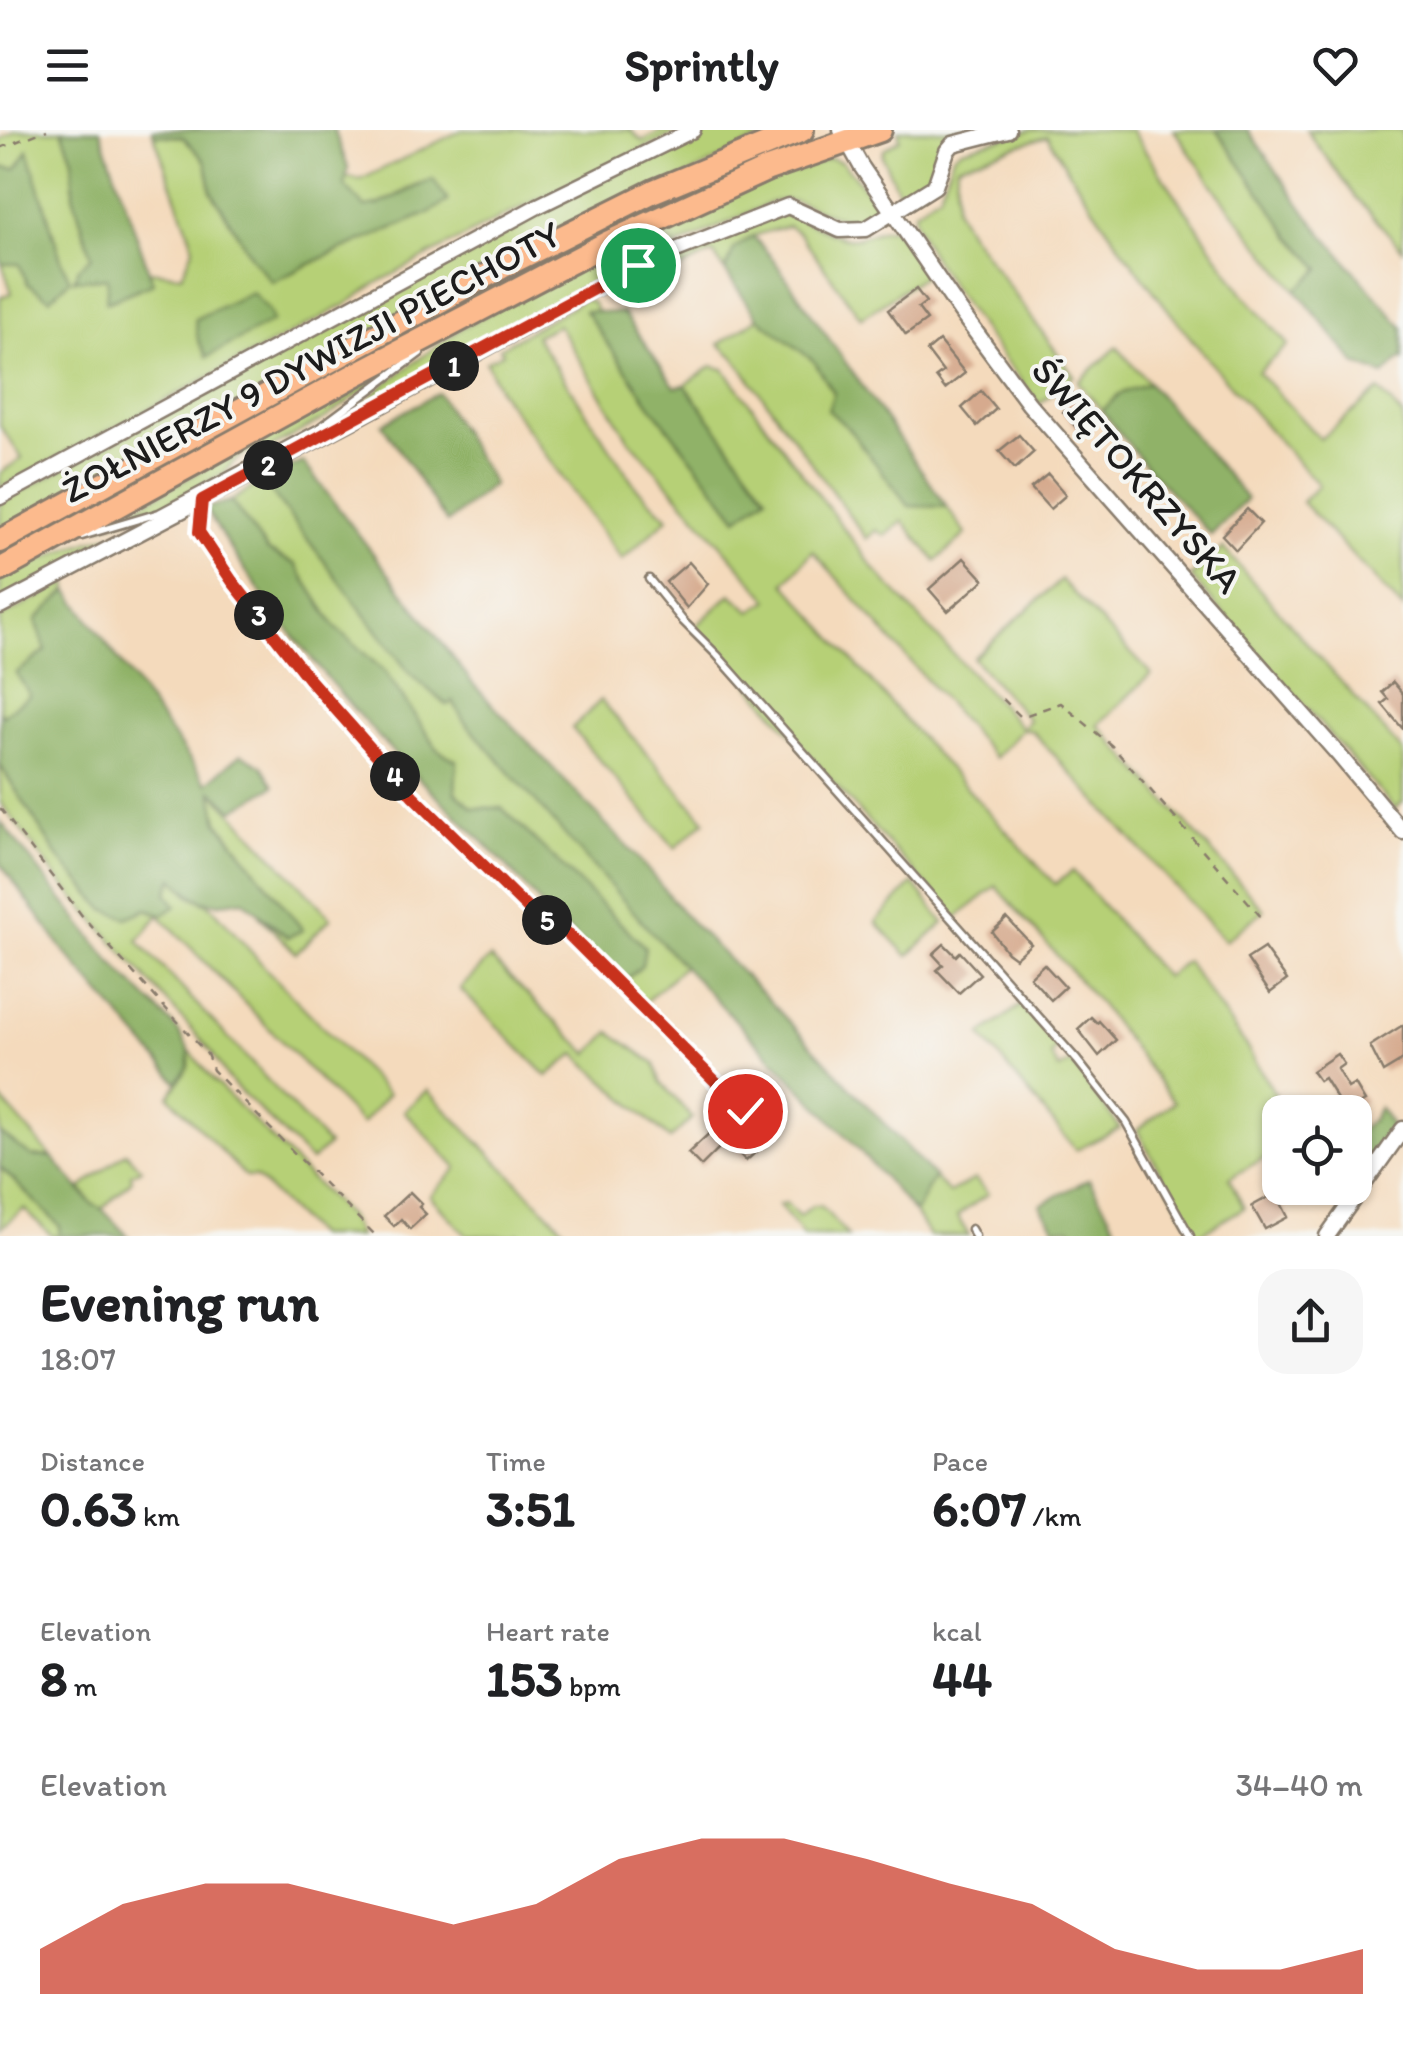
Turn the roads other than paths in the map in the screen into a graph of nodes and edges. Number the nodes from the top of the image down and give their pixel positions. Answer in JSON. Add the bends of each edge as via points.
{"nodes":[{"id":1,"x":693,"y":130,"type":"edge"},
{"id":2,"x":802,"y":130,"type":"edge"},
{"id":3,"x":880,"y":130,"type":"edge"},
{"id":4,"x":1008,"y":130,"type":"edge"},
{"id":5,"x":844,"y":136,"type":"edge"},
{"id":6,"x":894,"y":214,"type":"junction"},
{"id":7,"x":502,"y":267,"type":"junction"},
{"id":8,"x":515,"y":290,"type":"junction"},
{"id":9,"x":0,"y":497,"type":"edge"},
{"id":10,"x":0,"y":541,"type":"edge"},
{"id":11,"x":0,"y":570,"type":"edge"},
{"id":12,"x":649,"y":580,"type":"dead end"},
{"id":13,"x":0,"y":606,"type":"edge"},
{"id":14,"x":1403,"y":832,"type":"edge"},
{"id":15,"x":1403,"y":1129,"type":"edge"},
{"id":16,"x":1190,"y":1236,"type":"edge"},
{"id":17,"x":1327,"y":1236,"type":"edge"}],
"edges":[{"from":1,"to":9,"type":"street","via":[[538,206]]},
{"from":2,"to":7,"type":"highway","name":"ŻOŁNIERZY 9 DYWIZJI PIECHOTY","via":[[654,191]]},
{"from":3,"to":5,"type":"highway","name":"ŻOŁNIERZY 9 DYWIZJI PIECHOTY"},
{"from":4,"to":6,"type":"street","via":[[953,144],[935,186]]},
{"from":5,"to":6,"type":"street","name":"ŚWIĘTOKRZYSKA"},
{"from":5,"to":8,"type":"highway","name":"ŻOŁNIERZY 9 DYWIZJI PIECHOTY"},
{"from":6,"to":13,"type":"street","via":[[866,229],[840,230],[788,206],[638,265]]},
{"from":6,"to":14,"type":"street","name":"ŚWIĘTOKRZYSKA","via":[[1040,418]]},
{"from":7,"to":8,"type":"lane"},
{"from":7,"to":10,"type":"highway","name":"ŻOŁNIERZY 9 DYWIZJI PIECHOTY"},
{"from":8,"to":11,"type":"highway","name":"ŻOŁNIERZY 9 DYWIZJI PIECHOTY"},
{"from":12,"to":16,"type":"lane","via":[[1078,1060],[1126,1122]]},
{"from":15,"to":17,"type":"street"}]}
